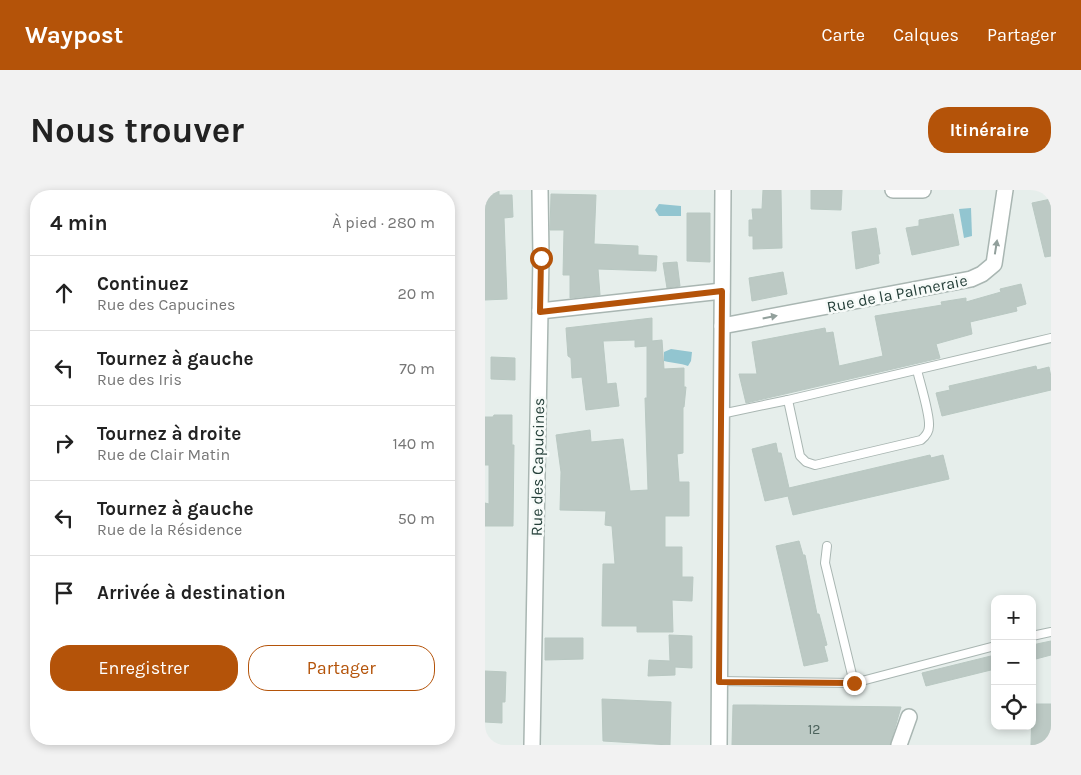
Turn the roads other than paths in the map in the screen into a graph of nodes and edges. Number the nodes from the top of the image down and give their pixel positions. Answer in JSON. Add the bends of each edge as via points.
{"nodes":[{"id":1,"x":540,"y":190,"type":"edge"},
{"id":2,"x":723,"y":190,"type":"edge"},
{"id":3,"x":893,"y":190,"type":"edge"},
{"id":4,"x":923,"y":190,"type":"edge"},
{"id":5,"x":1005,"y":190,"type":"edge"},
{"id":6,"x":722,"y":291,"type":"junction"},
{"id":7,"x":540,"y":312,"type":"junction"},
{"id":8,"x":722,"y":326,"type":"junction"},
{"id":9,"x":1051,"y":338,"type":"edge"},
{"id":10,"x":917,"y":370,"type":"junction"},
{"id":11,"x":788,"y":400,"type":"junction"},
{"id":12,"x":721,"y":414,"type":"junction"},
{"id":13,"x":827,"y":546,"type":"dead end"},
{"id":14,"x":1051,"y":632,"type":"edge"},
{"id":15,"x":1036,"y":635,"type":"edge"},
{"id":16,"x":991,"y":647,"type":"edge"},
{"id":17,"x":719,"y":682,"type":"junction"},
{"id":18,"x":854,"y":683,"type":"junction"},
{"id":19,"x":909,"y":717,"type":"dead end"},
{"id":20,"x":532,"y":745,"type":"edge"},
{"id":21,"x":719,"y":745,"type":"edge"},
{"id":22,"x":899,"y":745,"type":"edge"}],
"edges":[{"from":1,"to":7,"type":"street","name":"Rue des Capucines"},
{"from":2,"to":6,"type":"street"},
{"from":3,"to":4,"type":"street"},
{"from":8,"to":5,"type":"street","name":"Rue de la Palmeraie","one_way":true,"via":[[971,279],[982,274],[994,264]]},
{"from":6,"to":7,"type":"street"},
{"from":6,"to":8,"type":"street"},
{"from":7,"to":20,"type":"street","name":"Rue des Capucines"},
{"from":8,"to":12,"type":"street"},
{"from":9,"to":10,"type":"lane"},
{"from":10,"to":11,"type":"lane"},
{"from":10,"to":11,"type":"lane","via":[[929,422],[925,437],[825,463],[815,465],[800,456]]},
{"from":11,"to":12,"type":"lane"},
{"from":12,"to":17,"type":"street"},
{"from":13,"to":18,"type":"lane","via":[[825,563]]},
{"from":14,"to":15,"type":"lane"},
{"from":16,"to":18,"type":"lane"},
{"from":17,"to":18,"type":"lane"},
{"from":17,"to":21,"type":"street"},
{"from":19,"to":22,"type":"street"}]}
